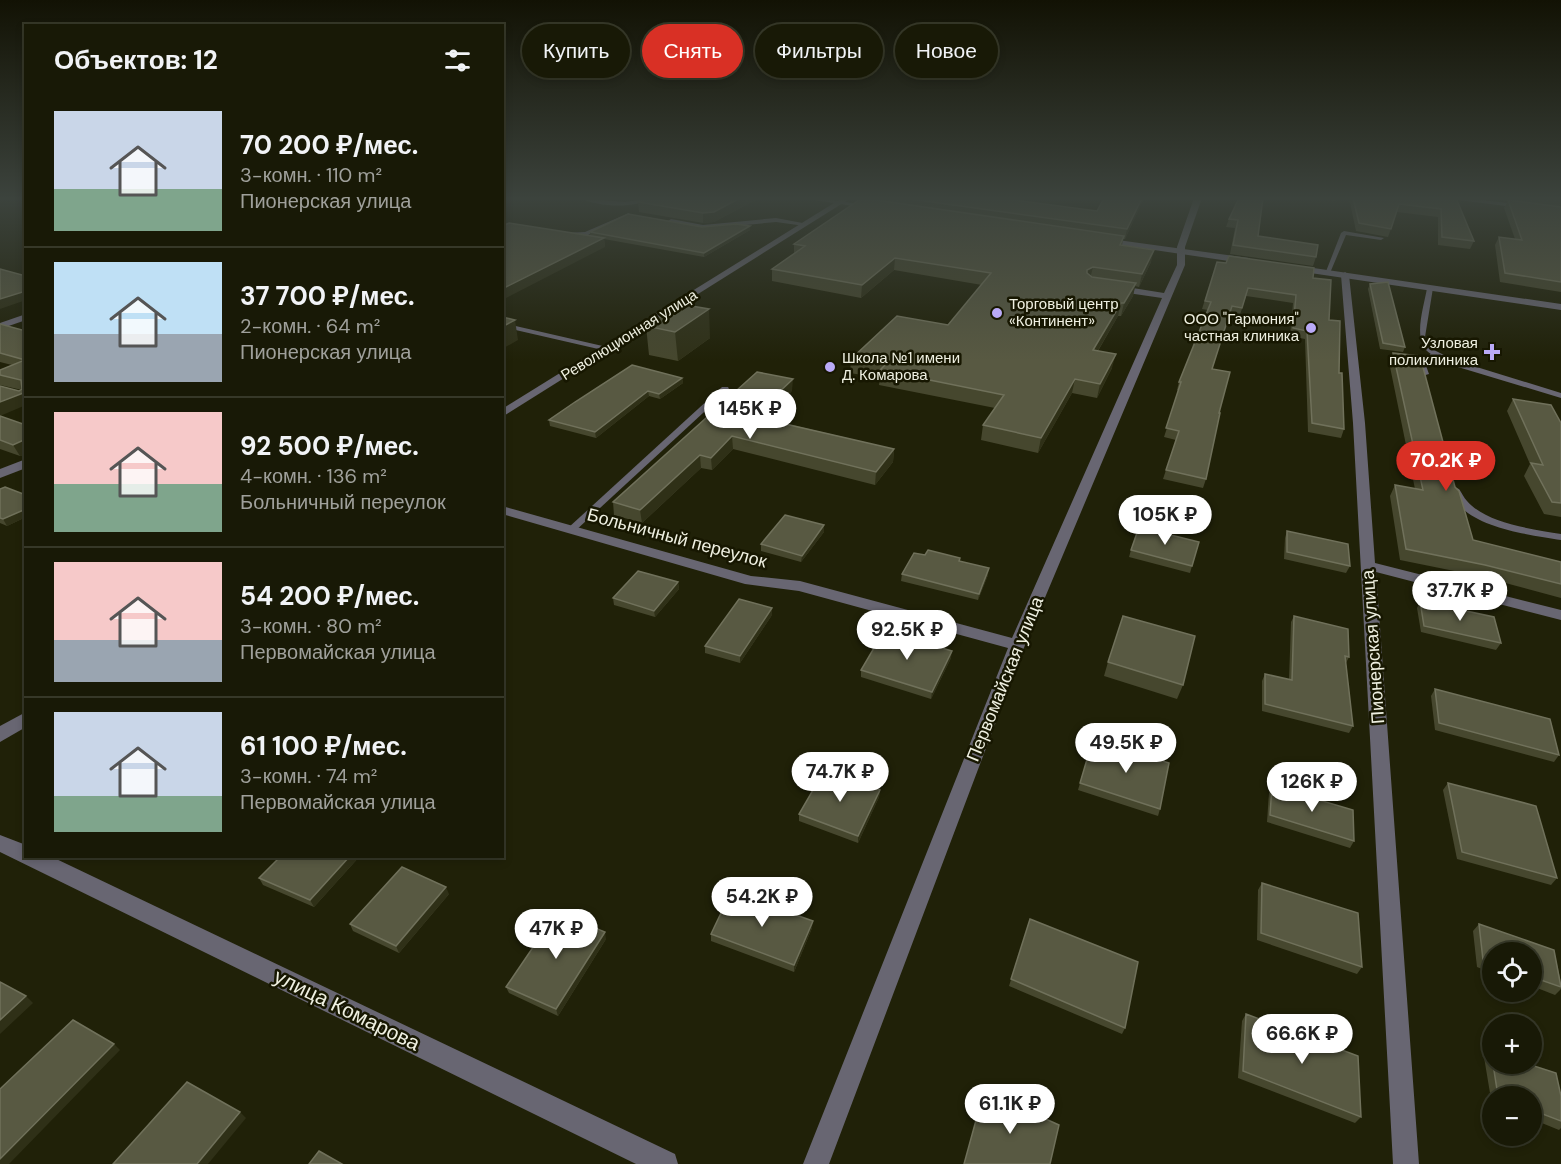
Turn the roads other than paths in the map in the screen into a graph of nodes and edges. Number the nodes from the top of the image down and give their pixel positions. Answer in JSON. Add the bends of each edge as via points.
{"nodes":[{"id":1,"x":760,"y":252,"type":"edge"},
{"id":2,"x":1180,"y":252,"type":"edge"},
{"id":3,"x":1189,"y":252,"type":"edge"},
{"id":4,"x":1340,"y":252,"type":"edge"},
{"id":5,"x":1259,"y":263,"type":"edge"},
{"id":6,"x":1282,"y":266,"type":"edge"},
{"id":7,"x":1336,"y":274,"type":"junction"},
{"id":8,"x":1102,"y":286,"type":"edge"},
{"id":9,"x":1430,"y":288,"type":"junction"},
{"id":10,"x":1168,"y":296,"type":"junction"},
{"id":11,"x":1561,"y":307,"type":"edge"},
{"id":12,"x":23,"y":319,"type":"edge"},
{"id":13,"x":504,"y":325,"type":"edge"},
{"id":14,"x":0,"y":326,"type":"edge"},
{"id":15,"x":606,"y":349,"type":"junction"},
{"id":16,"x":1440,"y":356,"type":"junction"},
{"id":17,"x":1427,"y":384,"type":"edge"},
{"id":18,"x":725,"y":389,"type":"dead end"},
{"id":19,"x":1561,"y":396,"type":"edge"},
{"id":20,"x":504,"y":413,"type":"edge"},
{"id":21,"x":24,"y":464,"type":"edge"},
{"id":22,"x":0,"y":474,"type":"edge"},
{"id":23,"x":1454,"y":485,"type":"edge"},
{"id":24,"x":504,"y":511,"type":"edge"},
{"id":25,"x":571,"y":530,"type":"junction"},
{"id":26,"x":1561,"y":537,"type":"edge"},
{"id":27,"x":1368,"y":566,"type":"junction"},
{"id":28,"x":1561,"y":615,"type":"edge"},
{"id":29,"x":1017,"y":645,"type":"junction"},
{"id":30,"x":24,"y":719,"type":"edge"},
{"id":31,"x":0,"y":735,"type":"edge"},
{"id":32,"x":0,"y":843,"type":"edge"},
{"id":33,"x":24,"y":855,"type":"edge"},
{"id":34,"x":31,"y":858,"type":"edge"},
{"id":35,"x":665,"y":1164,"type":"edge"},
{"id":36,"x":816,"y":1164,"type":"edge"},
{"id":37,"x":1406,"y":1164,"type":"edge"}],
"edges":[{"from":1,"to":15,"type":"street","name":"Революционная улица"},
{"from":2,"to":10,"type":"street","name":"Первомайская улица","via":[[1181,265]]},
{"from":3,"to":5,"type":"street"},
{"from":4,"to":7,"type":"lane"},
{"from":6,"to":7,"type":"street"},
{"from":7,"to":9,"type":"street"},
{"from":7,"to":27,"type":"street","name":"Пионерская улица","via":[[1359,423]]},
{"from":8,"to":10,"type":"street"},
{"from":9,"to":11,"type":"street"},
{"from":9,"to":16,"type":"lane","via":[[1422,337],[1429,350]]},
{"from":10,"to":29,"type":"street","name":"Первомайская улица"},
{"from":12,"to":14,"type":"street"},
{"from":13,"to":15,"type":"lane"},
{"from":15,"to":20,"type":"street","name":"Революционная улица"},
{"from":16,"to":17,"type":"lane","via":[[1421,362]]},
{"from":16,"to":19,"type":"lane"},
{"from":18,"to":25,"type":"lane"},
{"from":21,"to":22,"type":"street"},
{"from":23,"to":26,"type":"lane","via":[[1464,503],[1490,520]]},
{"from":24,"to":25,"type":"street","name":"Больничный переулок"},
{"from":25,"to":29,"type":"street","name":"Больничный переулок","via":[[750,581],[800,586]]},
{"from":27,"to":28,"type":"street"},
{"from":27,"to":37,"type":"street","name":"Пионерская улица"},
{"from":29,"to":36,"type":"street","name":"Первомайская улица"},
{"from":30,"to":31,"type":"street"},
{"from":32,"to":33,"type":"street","name":"улица Комарова"},
{"from":34,"to":35,"type":"street","name":"улица Комарова"}]}
